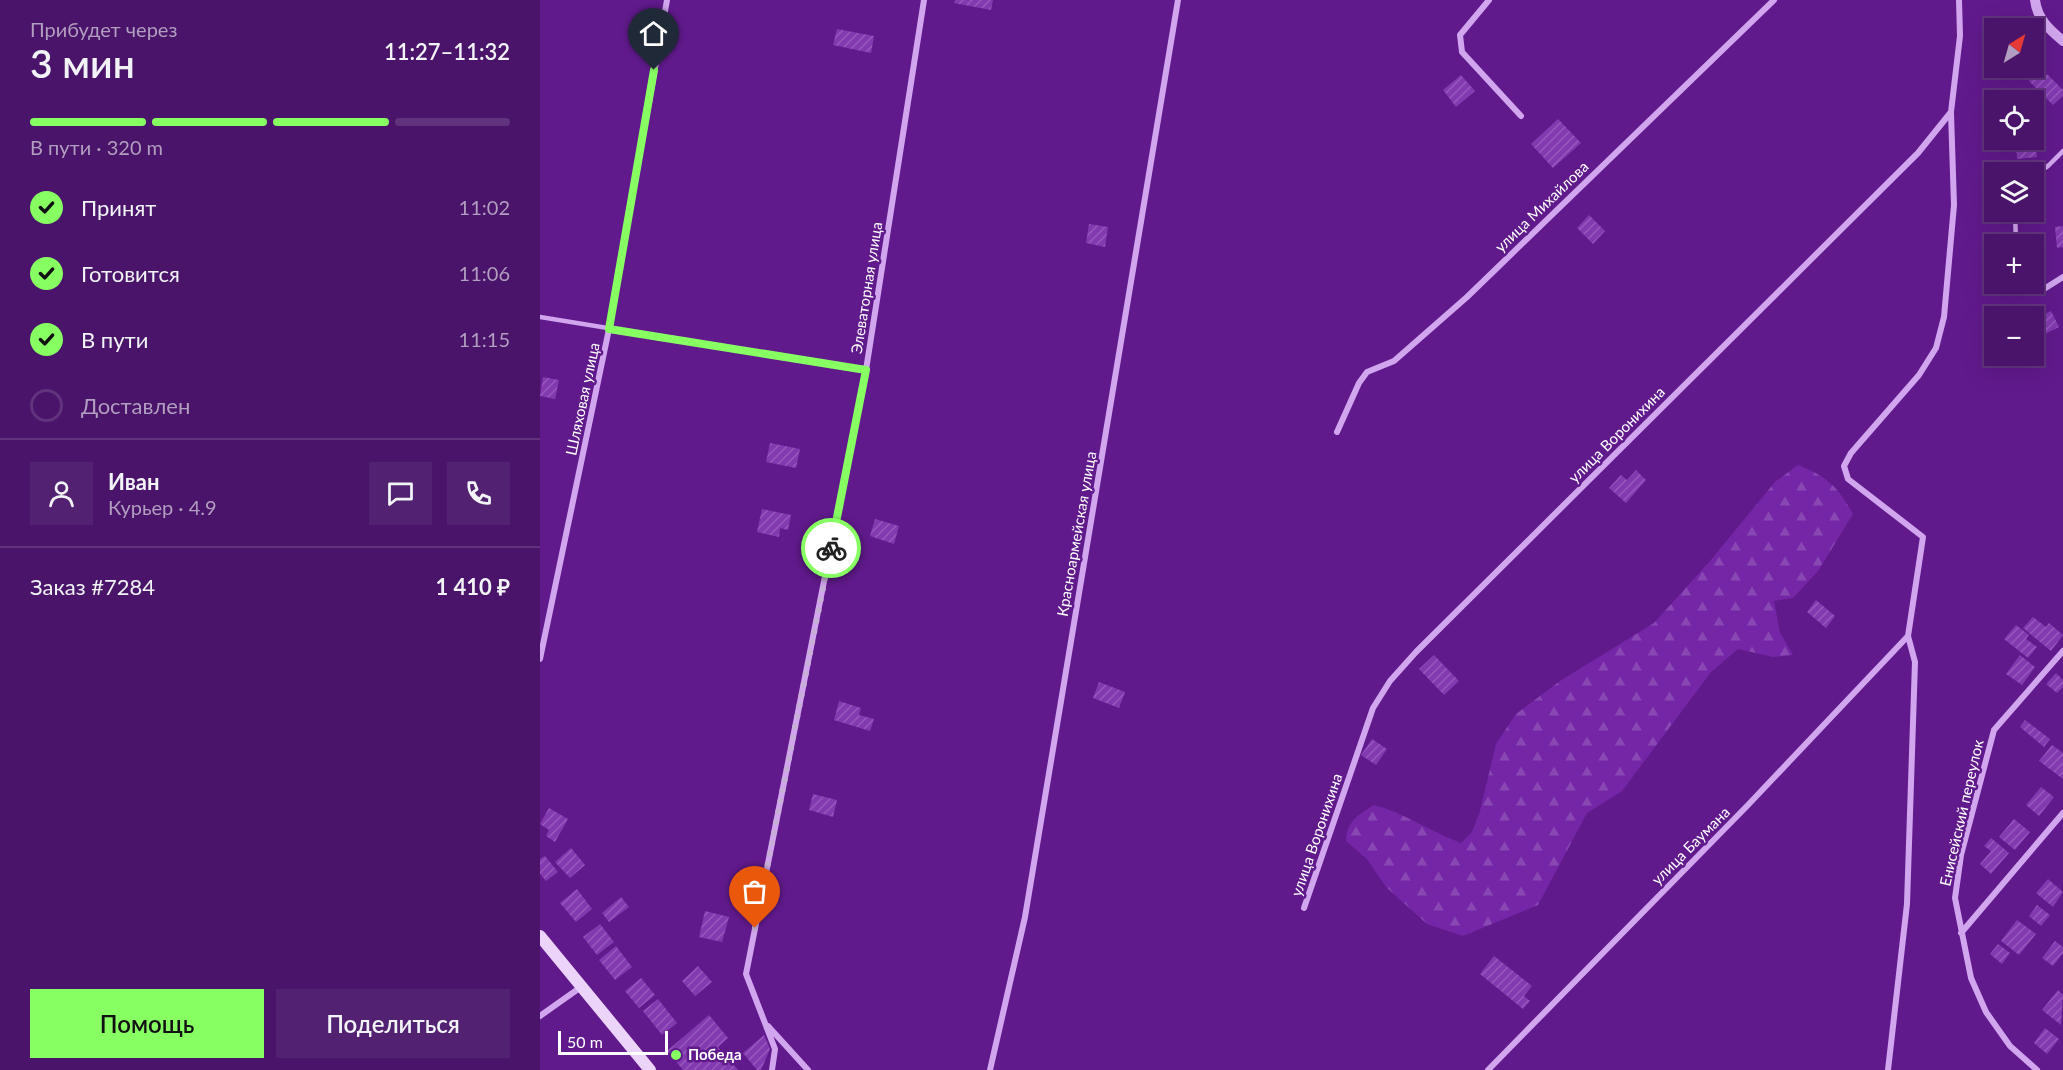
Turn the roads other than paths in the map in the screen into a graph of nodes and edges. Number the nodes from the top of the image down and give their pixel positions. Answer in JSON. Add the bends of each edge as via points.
{"nodes":[{"id":1,"x":667,"y":0,"type":"edge"},
{"id":2,"x":924,"y":0,"type":"edge"},
{"id":3,"x":1178,"y":0,"type":"edge"},
{"id":4,"x":1489,"y":0,"type":"edge"},
{"id":5,"x":1774,"y":0,"type":"edge"},
{"id":6,"x":1959,"y":0,"type":"edge"},
{"id":7,"x":2036,"y":4,"type":"edge"},
{"id":8,"x":2063,"y":41,"type":"edge"},
{"id":9,"x":1952,"y":112,"type":"junction"},
{"id":10,"x":1521,"y":116,"type":"dead end"},
{"id":11,"x":2063,"y":151,"type":"edge"},
{"id":12,"x":2044,"y":169,"type":"edge"},
{"id":13,"x":2063,"y":278,"type":"edge"},
{"id":14,"x":2044,"y":289,"type":"edge"},
{"id":15,"x":540,"y":317,"type":"edge"},
{"id":16,"x":609,"y":329,"type":"junction"},
{"id":17,"x":866,"y":370,"type":"junction"},
{"id":18,"x":1336,"y":432,"type":"dead end"},
{"id":19,"x":1908,"y":636,"type":"junction"},
{"id":20,"x":2063,"y":651,"type":"edge"},
{"id":21,"x":540,"y":659,"type":"edge"},
{"id":22,"x":2063,"y":813,"type":"edge"},
{"id":23,"x":1304,"y":908,"type":"dead end"},
{"id":24,"x":1961,"y":933,"type":"junction"},
{"id":25,"x":540,"y":936,"type":"edge"},
{"id":26,"x":581,"y":987,"type":"junction"},
{"id":27,"x":540,"y":1016,"type":"edge"},
{"id":28,"x":766,"y":1024,"type":"junction"},
{"id":29,"x":650,"y":1070,"type":"edge"},
{"id":30,"x":772,"y":1070,"type":"edge"},
{"id":31,"x":808,"y":1070,"type":"edge"},
{"id":32,"x":990,"y":1070,"type":"edge"},
{"id":33,"x":1488,"y":1070,"type":"edge"},
{"id":34,"x":1888,"y":1070,"type":"edge"},
{"id":35,"x":2037,"y":1070,"type":"edge"}],
"edges":[{"from":1,"to":16,"type":"street","name":"Шляховая улица"},
{"from":2,"to":17,"type":"street","name":"Элеваторная улица"},
{"from":3,"to":32,"type":"street","name":"Красноармейская улица","via":[[1025,917]]},
{"from":4,"to":10,"type":"street","via":[[1460,35],[1462,51]]},
{"from":5,"to":18,"type":"street","name":"улица Михайлова","via":[[1467,297],[1394,361],[1367,372]]},
{"from":6,"to":9,"type":"street","via":[[1960,36]]},
{"from":7,"to":8,"type":"street","via":[[2045,25]]},
{"from":9,"to":19,"type":"street","via":[[1954,205],[1944,317],[1936,348],[1919,375],[1844,466],[1848,479],[1923,537]]},
{"from":9,"to":23,"type":"street","name":"улица Воронихина","via":[[1918,153],[1390,681],[1373,708]]},
{"from":11,"to":12,"type":"lane"},
{"from":13,"to":14,"type":"street"},
{"from":15,"to":16,"type":"lane"},
{"from":16,"to":17,"type":"lane"},
{"from":16,"to":21,"type":"street","name":"Шляховая улица"},
{"from":17,"to":28,"type":"street","name":"Элеваторная улица","via":[[746,974]]},
{"from":19,"to":33,"type":"street","name":"улица Баумана"},
{"from":19,"to":34,"type":"street","via":[[1915,662],[1907,904]]},
{"from":20,"to":24,"type":"street","name":"Енисейский переулок","via":[[1994,730],[1961,855],[1954,898]]},
{"from":22,"to":24,"type":"street"},
{"from":24,"to":35,"type":"street","name":"Енисейский переулок","via":[[1971,978],[1986,1012],[2010,1046]]},
{"from":25,"to":26,"type":"main road"},
{"from":26,"to":27,"type":"street"},
{"from":26,"to":29,"type":"main road"},
{"from":28,"to":30,"type":"street","name":"Элеваторная улица","via":[[774,1049]]},
{"from":28,"to":31,"type":"street"}]}
